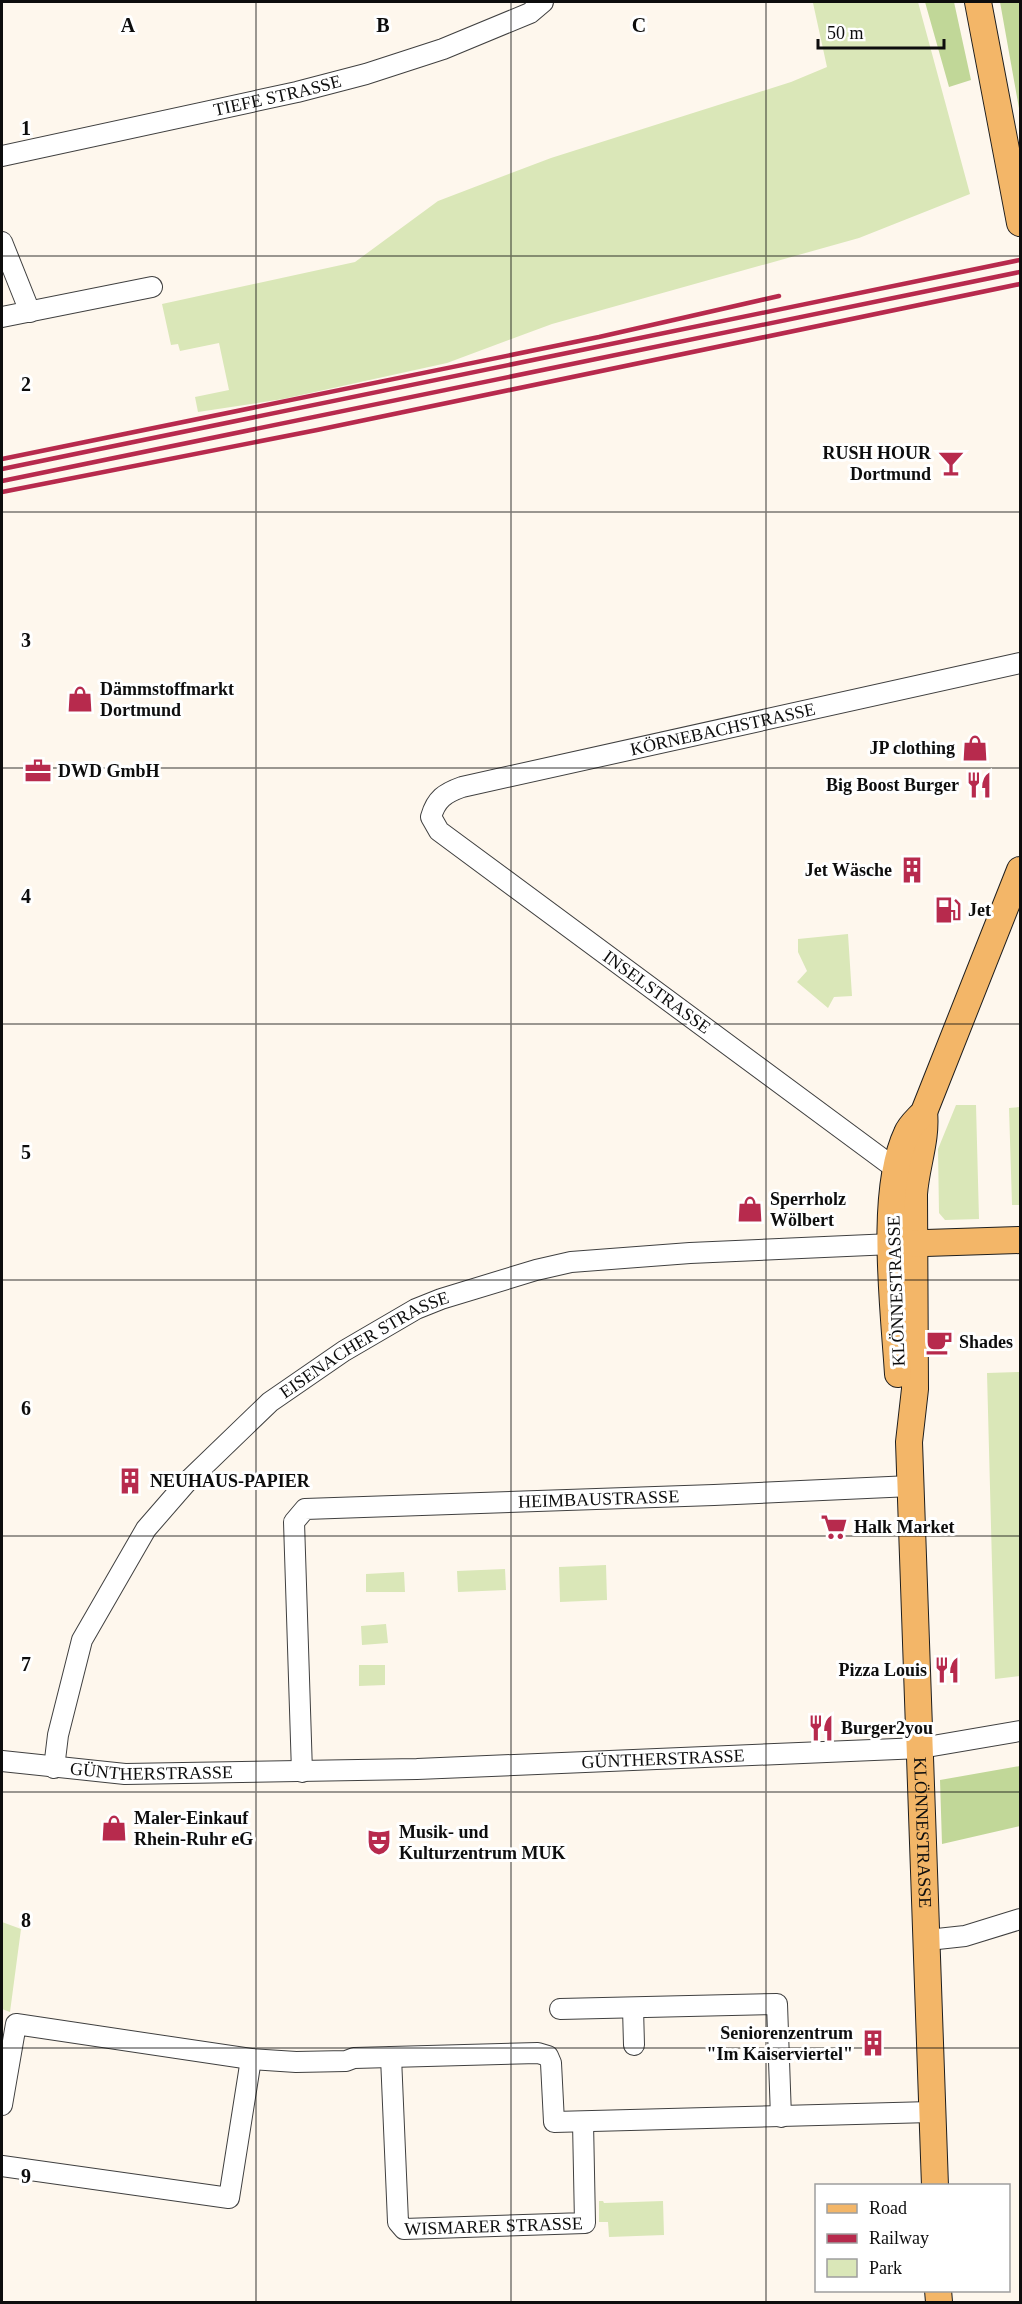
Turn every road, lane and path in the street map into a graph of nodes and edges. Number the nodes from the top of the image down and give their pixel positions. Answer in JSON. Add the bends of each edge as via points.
{"nodes":[{"id":1,"x":543,"y":2,"type":"edge"},
{"id":2,"x":978,"y":2,"type":"edge"},
{"id":3,"x":2,"y":156,"type":"edge"},
{"id":4,"x":1020,"y":223,"type":"edge"},
{"id":5,"x":2,"y":242,"type":"edge"},
{"id":6,"x":153,"y":287,"type":"dead end"},
{"id":7,"x":30,"y":312,"type":"junction"},
{"id":8,"x":2,"y":316,"type":"edge"},
{"id":9,"x":1020,"y":663,"type":"edge"},
{"id":10,"x":434,"y":807,"type":"joint"},
{"id":11,"x":1020,"y":870,"type":"edge"},
{"id":12,"x":924,"y":1112,"type":"junction"},
{"id":13,"x":896,"y":1169,"type":"junction"},
{"id":14,"x":1020,"y":1240,"type":"edge"},
{"id":15,"x":902,"y":1244,"type":"junction"},
{"id":16,"x":911,"y":1486,"type":"junction"},
{"id":17,"x":1020,"y":1731,"type":"edge"},
{"id":18,"x":921,"y":1748,"type":"junction"},
{"id":19,"x":2,"y":1761,"type":"edge"},
{"id":20,"x":54,"y":1768,"type":"junction"},
{"id":21,"x":302,"y":1772,"type":"junction"},
{"id":22,"x":1020,"y":1919,"type":"edge"},
{"id":23,"x":928,"y":1940,"type":"junction"},
{"id":24,"x":633,"y":2008,"type":"junction"},
{"id":25,"x":560,"y":2009,"type":"dead end"},
{"id":26,"x":9,"y":2021,"type":"edge"},
{"id":27,"x":634,"y":2045,"type":"dead end"},
{"id":28,"x":391,"y":2057,"type":"junction"},
{"id":29,"x":251,"y":2059,"type":"junction"},
{"id":30,"x":2,"y":2105,"type":"edge"},
{"id":31,"x":931,"y":2112,"type":"junction"},
{"id":32,"x":781,"y":2117,"type":"junction"},
{"id":33,"x":583,"y":2122,"type":"junction"},
{"id":34,"x":2,"y":2166,"type":"edge"},
{"id":35,"x":935,"y":2184,"type":"edge"}],
"edges":[{"from":1,"to":3,"type":"street","name":"TIEFE STRASSE","via":[[530,13],[443,50],[366,74]]},
{"from":2,"to":4,"type":"main road"},
{"from":5,"to":7,"type":"street"},
{"from":6,"to":7,"type":"street"},
{"from":7,"to":8,"type":"street"},
{"from":9,"to":10,"type":"street","name":"KÖRNEBACHSTRASSE","via":[[462,787],[438,799]]},
{"from":10,"to":13,"type":"street","name":"INSELSTRASSE","via":[[431,817],[439,831]]},
{"from":11,"to":12,"type":"main road","name":"KLÖNNESTRASSE"},
{"from":12,"to":13,"type":"main road","name":"KLÖNNESTRASSE","via":[[907,1131]]},
{"from":12,"to":15,"type":"main road","name":"KLÖNNESTRASSE","via":[[926,1128]]},
{"from":13,"to":15,"type":"main road","name":"KLÖNNESTRASSE"},
{"from":14,"to":15,"type":"main road"},
{"from":15,"to":16,"type":"main road","name":"KLÖNNESTRASSE","via":[[902,1427],[909,1442]]},
{"from":15,"to":20,"type":"street","name":"EISENACHER STRASSE","via":[[678,1253],[571,1262],[424,1306],[344,1351],[257,1414],[186,1482],[146,1529],[82,1640],[58,1735]]},
{"from":16,"to":18,"type":"main road","name":"KLÖNNESTRASSE"},
{"from":16,"to":21,"type":"street","name":"HEIMBAUSTRASSE","via":[[305,1509],[294,1522]]},
{"from":17,"to":18,"type":"street","name":"GÜNTHERSTRASSE"},
{"from":18,"to":21,"type":"street","name":"GÜNTHERSTRASSE"},
{"from":18,"to":23,"type":"main road","name":"KLÖNNESTRASSE"},
{"from":19,"to":20,"type":"street","name":"GÜNTHERSTRASSE"},
{"from":20,"to":21,"type":"street","name":"GÜNTHERSTRASSE","via":[[125,1774]]},
{"from":22,"to":23,"type":"street","via":[[965,1936]]},
{"from":23,"to":31,"type":"main road","name":"KLÖNNESTRASSE"},
{"from":24,"to":25,"type":"street"},
{"from":24,"to":27,"type":"street"},
{"from":24,"to":32,"type":"street","via":[[777,2004]]},
{"from":26,"to":29,"type":"street"},
{"from":26,"to":30,"type":"street"},
{"from":28,"to":29,"type":"street","via":[[316,2062]]},
{"from":28,"to":33,"type":"street","via":[[538,2053],[548,2056],[552,2063],[554,2122]]},
{"from":28,"to":33,"type":"street","name":"WISMARER STRASSE","via":[[398,2222],[404,2229],[585,2223]]},
{"from":29,"to":34,"type":"street","via":[[229,2198]]},
{"from":31,"to":32,"type":"street"},
{"from":31,"to":35,"type":"main road","name":"KLÖNNESTRASSE"},
{"from":32,"to":33,"type":"street"}]}
